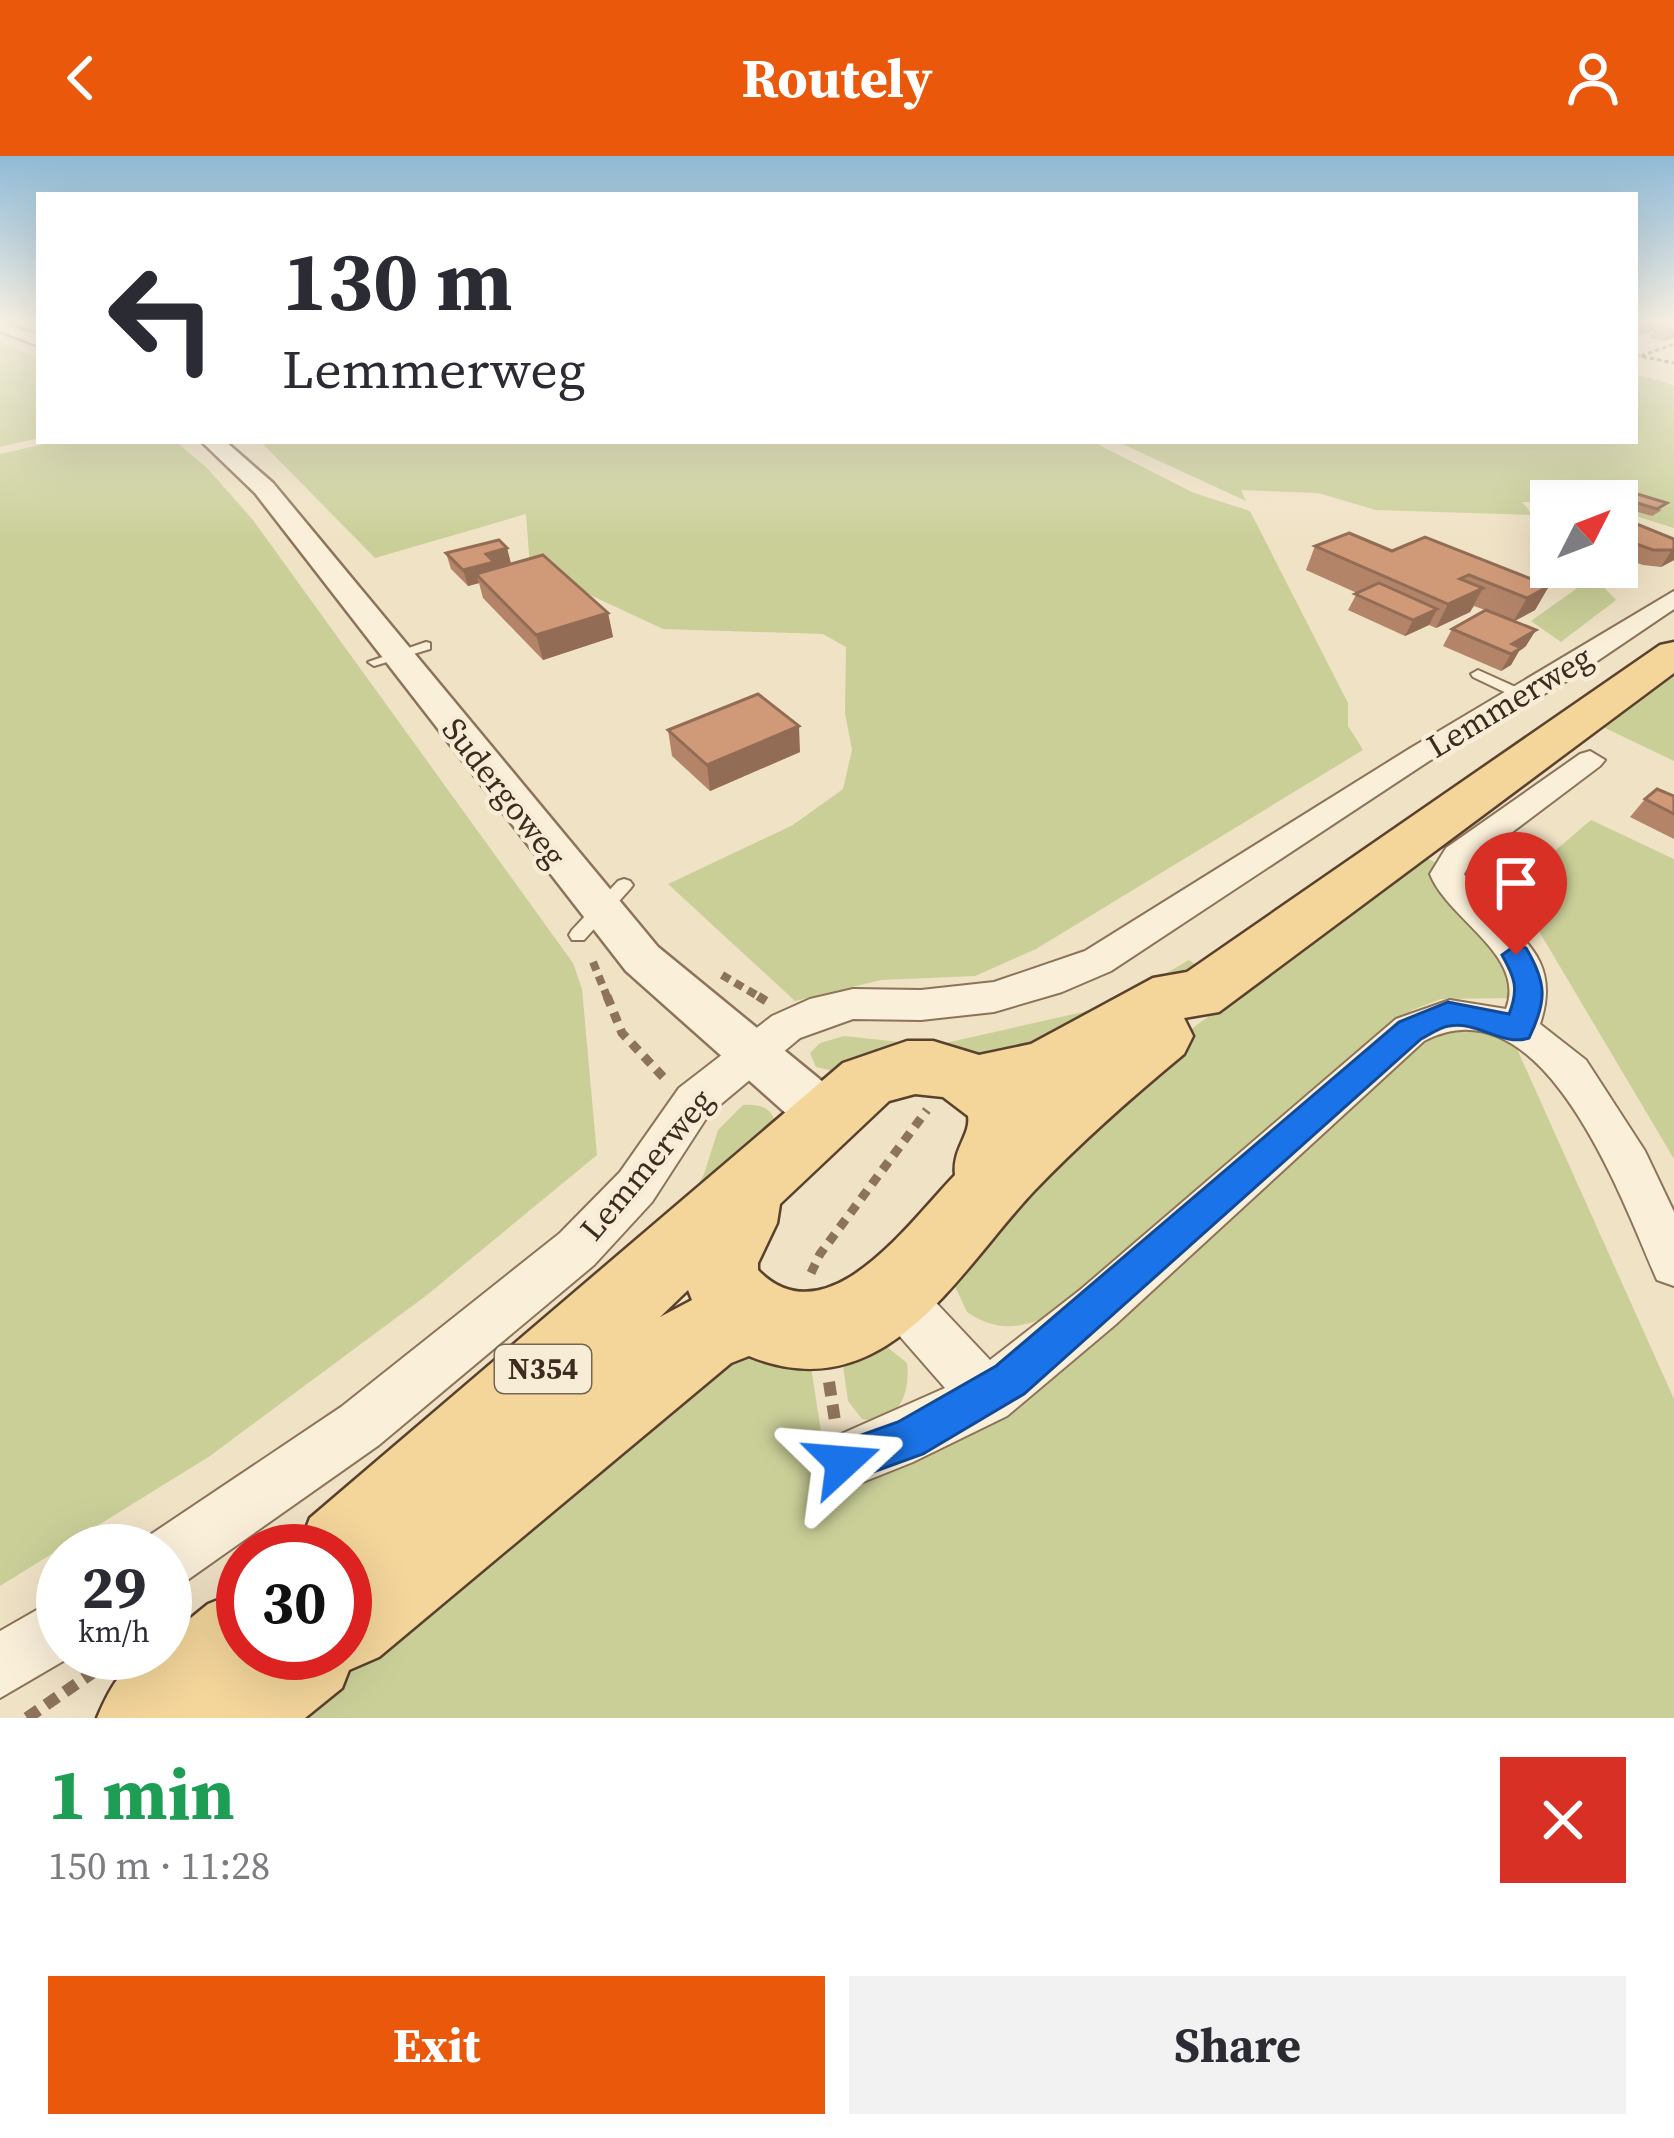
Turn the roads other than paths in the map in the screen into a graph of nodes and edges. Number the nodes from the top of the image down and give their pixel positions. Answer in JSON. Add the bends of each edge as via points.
{"nodes":[{"id":1,"x":215,"y":444,"type":"edge"},
{"id":2,"x":1674,"y":598,"type":"edge"},
{"id":3,"x":1674,"y":654,"type":"edge"},
{"id":4,"x":1478,"y":674,"type":"dead end"},
{"id":5,"x":1524,"y":696,"type":"junction"},
{"id":6,"x":1585,"y":768,"type":"dead end"},
{"id":7,"x":624,"y":885,"type":"dead end"},
{"id":8,"x":590,"y":923,"type":"junction"},
{"id":9,"x":1198,"y":994,"type":"junction"},
{"id":10,"x":1518,"y":1030,"type":"junction"},
{"id":11,"x":750,"y":1053,"type":"junction"},
{"id":12,"x":954,"y":1090,"type":"junction"},
{"id":13,"x":826,"y":1117,"type":"junction"},
{"id":14,"x":992,"y":1186,"type":"junction"},
{"id":15,"x":745,"y":1190,"type":"junction"},
{"id":16,"x":1674,"y":1263,"type":"edge"},
{"id":17,"x":893,"y":1292,"type":"junction"},
{"id":18,"x":780,"y":1299,"type":"junction"},
{"id":19,"x":988,"y":1397,"type":"junction"},
{"id":20,"x":841,"y":1451,"type":"road end"},
{"id":21,"x":372,"y":1526,"type":"edge"},
{"id":22,"x":192,"y":1541,"type":"edge"},
{"id":23,"x":372,"y":1601,"type":"edge"},
{"id":24,"x":36,"y":1644,"type":"edge"},
{"id":25,"x":216,"y":1661,"type":"edge"},
{"id":26,"x":0,"y":1667,"type":"edge"},
{"id":27,"x":273,"y":1680,"type":"edge"},
{"id":28,"x":148,"y":1718,"type":"edge"},
{"id":29,"x":224,"y":1718,"type":"edge"}],
"edges":[{"from":1,"to":8,"type":"street","name":"Sudergoweg","via":[[265,488],[399,654]]},
{"from":2,"to":5,"type":"street","name":"Lemmerweg"},
{"from":3,"to":9,"type":"main road","name":"Lemmerweg","number":"N354"},
{"from":4,"to":5,"type":"lane"},
{"from":5,"to":11,"type":"street","name":"Lemmerweg","via":[[1098,961],[994,997],[824,1010]]},
{"from":6,"to":10,"type":"street","via":[[1448,868],[1452,886],[1529,978],[1532,994]]},
{"from":7,"to":8,"type":"lane"},
{"from":8,"to":11,"type":"street","name":"Sudergoweg"},
{"from":9,"to":12,"type":"main road","name":"Lemmerweg","number":"N354","via":[[1174,995],[1033,1072]]},
{"from":9,"to":14,"type":"main road","name":"Lemmerweg","number":"N354","via":[[1194,1012],[1110,1076]]},
{"from":10,"to":16,"type":"street","via":[[1549,1047],[1583,1085]]},
{"from":10,"to":19,"type":"street","via":[[1448,1013],[1410,1030]]},
{"from":11,"to":13,"type":"street","name":"Sudergoweg"},
{"from":11,"to":22,"type":"street","name":"Lemmerweg","via":[[694,1101],[636,1187],[577,1249],[360,1426]]},
{"from":12,"to":13,"type":"main road","number":"N354","via":[[936,1068],[897,1070],[866,1082]]},
{"from":12,"to":14,"type":"main road","via":[[998,1102],[1006,1124],[988,1156]]},
{"from":13,"to":15,"type":"main road","number":"N354"},
{"from":14,"to":17,"type":"main road","number":"N354"},
{"from":15,"to":18,"type":"main road","number":"N354","via":[[721,1276],[731,1299]]},
{"from":15,"to":21,"type":"main road","number":"N354"},
{"from":17,"to":18,"type":"main road","number":"N354","via":[[838,1327],[797,1330]]},
{"from":17,"to":19,"type":"street"},
{"from":18,"to":23,"type":"main road","number":"N354","via":[[703,1335],[660,1366]]},
{"from":19,"to":20,"type":"street","via":[[908,1440]]},
{"from":24,"to":26,"type":"street"},
{"from":25,"to":28,"type":"main road"},
{"from":27,"to":29,"type":"main road"}]}
